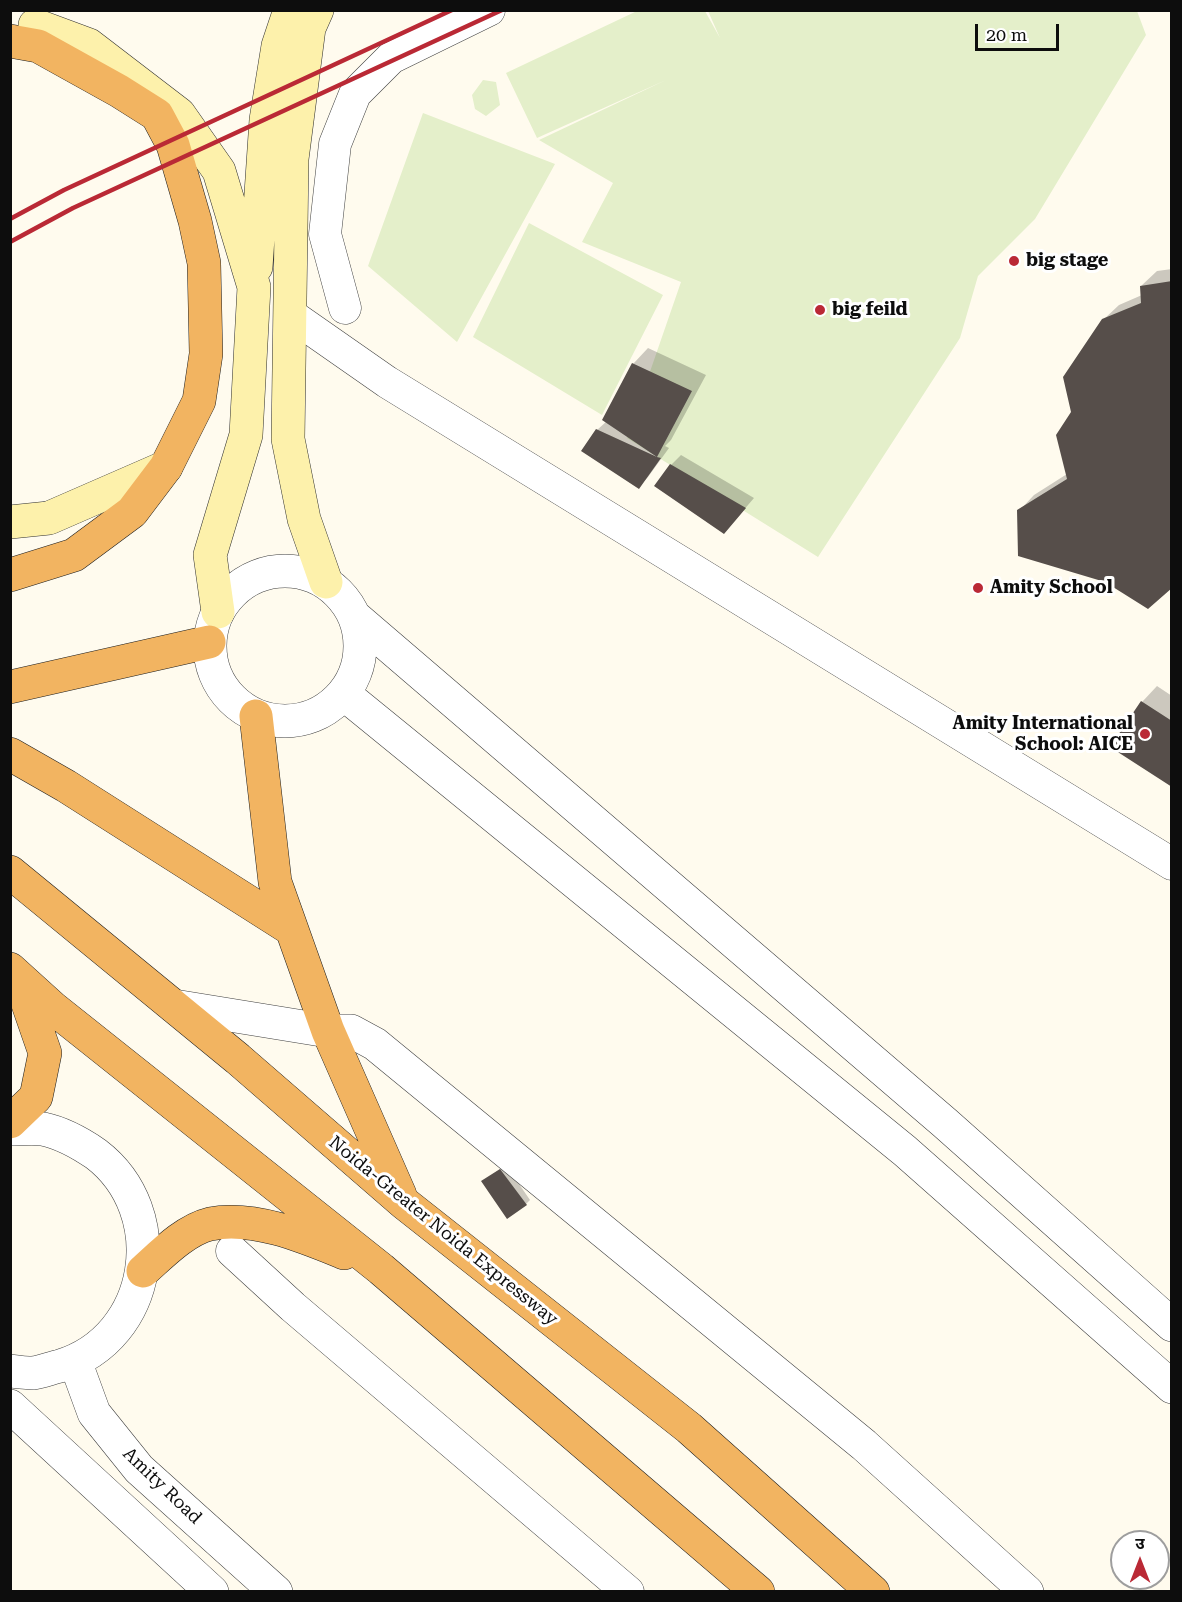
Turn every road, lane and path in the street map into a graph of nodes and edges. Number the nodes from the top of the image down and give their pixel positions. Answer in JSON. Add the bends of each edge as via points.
{"nodes":[{"id":1,"x":290,"y":10,"type":"edge"},
{"id":2,"x":316,"y":10,"type":"edge"},
{"id":3,"x":489,"y":10,"type":"edge"},
{"id":4,"x":29,"y":28,"type":"edge"},
{"id":5,"x":254,"y":287,"type":"junction"},
{"id":6,"x":345,"y":308,"type":"dead end"},
{"id":7,"x":291,"y":315,"type":"junction"},
{"id":8,"x":166,"y":467,"type":"junction"},
{"id":9,"x":10,"y":522,"type":"edge"},
{"id":10,"x":10,"y":575,"type":"edge"},
{"id":11,"x":326,"y":582,"type":"junction"},
{"id":12,"x":355,"y":617,"type":"junction"},
{"id":13,"x":213,"y":627,"type":"junction"},
{"id":14,"x":10,"y":687,"type":"edge"},
{"id":15,"x":344,"y":694,"type":"junction"},
{"id":16,"x":256,"y":716,"type":"junction"},
{"id":17,"x":10,"y":754,"type":"edge"},
{"id":18,"x":1172,"y":864,"type":"edge"},
{"id":19,"x":10,"y":872,"type":"edge"},
{"id":20,"x":291,"y":929,"type":"junction"},
{"id":21,"x":14,"y":972,"type":"edge"},
{"id":22,"x":174,"y":1006,"type":"junction"},
{"id":23,"x":328,"y":1031,"type":"junction"},
{"id":24,"x":10,"y":1122,"type":"edge"},
{"id":25,"x":10,"y":1129,"type":"edge"},
{"id":26,"x":404,"y":1203,"type":"junction"},
{"id":27,"x":232,"y":1251,"type":"dead end"},
{"id":28,"x":381,"y":1269,"type":"junction"},
{"id":29,"x":143,"y":1272,"type":"junction"},
{"id":30,"x":1172,"y":1325,"type":"edge"},
{"id":31,"x":75,"y":1361,"type":"junction"},
{"id":32,"x":10,"y":1371,"type":"edge"},
{"id":33,"x":1172,"y":1387,"type":"edge"},
{"id":34,"x":10,"y":1406,"type":"edge"},
{"id":35,"x":212,"y":1592,"type":"edge"},
{"id":36,"x":276,"y":1592,"type":"edge"},
{"id":37,"x":628,"y":1592,"type":"edge"},
{"id":38,"x":758,"y":1592,"type":"edge"},
{"id":39,"x":873,"y":1592,"type":"edge"},
{"id":40,"x":1028,"y":1592,"type":"edge"}],
"edges":[{"from":1,"to":5,"type":"main road","via":[[278,46],[266,120]]},
{"from":2,"to":7,"type":"main road","via":[[309,28],[292,159]]},
{"from":3,"to":6,"type":"street","via":[[391,58],[355,94],[335,144],[325,234]]},
{"from":4,"to":5,"type":"main road","via":[[89,45],[179,114],[219,171]]},
{"from":4,"to":8,"type":"highway","via":[[38,46],[119,90],[157,116],[173,145],[204,263],[206,354],[198,401]]},
{"from":5,"to":13,"type":"main road","via":[[246,435],[210,555]]},
{"from":7,"to":11,"type":"main road","via":[[288,439],[304,519]]},
{"from":7,"to":18,"type":"street","via":[[387,382]]},
{"from":8,"to":9,"type":"main road","via":[[49,518]]},
{"from":8,"to":10,"type":"highway","via":[[132,512],[74,555]]},
{"from":11,"to":12,"type":"street","via":[[342,596]]},
{"from":11,"to":13,"type":"street","via":[[290,571],[269,572],[235,589]]},
{"from":12,"to":15,"type":"street","via":[[361,651],[357,672]]},
{"from":12,"to":30,"type":"street","via":[[945,1123]]},
{"from":13,"to":14,"type":"highway"},
{"from":13,"to":16,"type":"street","via":[[214,673],[228,696]]},
{"from":15,"to":16,"type":"street","via":[[315,716],[280,722]]},
{"from":15,"to":33,"type":"street","via":[[905,1150]]},
{"from":16,"to":20,"type":"highway","via":[[275,882]]},
{"from":17,"to":20,"type":"highway"},
{"from":19,"to":22,"type":"highway","name":"Noida-Greater Noida Expressway"},
{"from":20,"to":23,"type":"highway"},
{"from":21,"to":24,"type":"highway","via":[[45,1053],[36,1097]]},
{"from":21,"to":28,"type":"highway","via":[[53,1008]]},
{"from":22,"to":23,"type":"street"},
{"from":22,"to":26,"type":"highway","name":"Noida-Greater Noida Expressway"},
{"from":23,"to":26,"type":"highway"},
{"from":23,"to":40,"type":"street","via":[[351,1031],[375,1044],[864,1445]]},
{"from":25,"to":29,"type":"street","via":[[42,1129],[79,1142],[110,1165],[132,1197],[144,1233]]},
{"from":26,"to":39,"type":"highway","name":"Noida-Greater Noida Expressway","via":[[689,1428]]},
{"from":27,"to":37,"type":"street"},
{"from":28,"to":29,"type":"highway","via":[[298,1234],[243,1222],[210,1224],[176,1242]]},
{"from":28,"to":38,"type":"highway"},
{"from":29,"to":31,"type":"street","via":[[130,1308],[107,1339]]},
{"from":31,"to":32,"type":"street","via":[[35,1373]]},
{"from":31,"to":36,"type":"street","name":"Amity Road","via":[[94,1413],[139,1468]]},
{"from":34,"to":35,"type":"street"}]}
